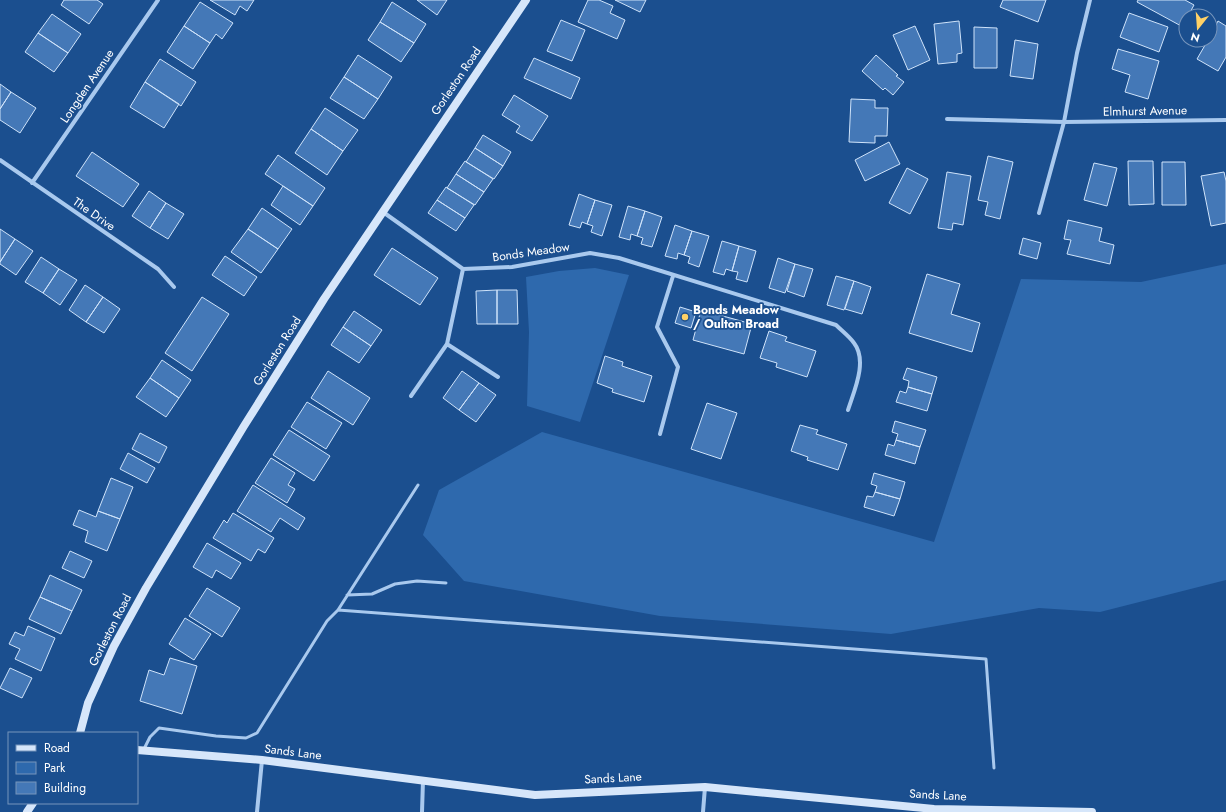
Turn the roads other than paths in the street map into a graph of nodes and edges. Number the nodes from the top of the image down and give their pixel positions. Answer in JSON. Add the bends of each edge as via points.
{"nodes":[{"id":1,"x":158,"y":0,"type":"edge"},
{"id":2,"x":526,"y":0,"type":"edge"},
{"id":3,"x":1090,"y":0,"type":"edge"},
{"id":4,"x":946,"y":119,"type":"dead end"},
{"id":5,"x":1226,"y":120,"type":"edge"},
{"id":6,"x":1064,"y":122,"type":"junction"},
{"id":7,"x":0,"y":160,"type":"edge"},
{"id":8,"x":32,"y":183,"type":"junction"},
{"id":9,"x":383,"y":212,"type":"junction"},
{"id":10,"x":1039,"y":213,"type":"dead end"},
{"id":11,"x":463,"y":269,"type":"junction"},
{"id":12,"x":673,"y":276,"type":"junction"},
{"id":13,"x":174,"y":288,"type":"dead end"},
{"id":14,"x":447,"y":344,"type":"junction"},
{"id":15,"x":498,"y":377,"type":"dead end"},
{"id":16,"x":411,"y":396,"type":"dead end"},
{"id":17,"x":848,"y":410,"type":"dead end"},
{"id":18,"x":660,"y":434,"type":"dead end"},
{"id":19,"x":418,"y":485,"type":"dead end"},
{"id":20,"x":446,"y":583,"type":"dead end"},
{"id":21,"x":347,"y":595,"type":"junction"},
{"id":22,"x":338,"y":610,"type":"junction"},
{"id":23,"x":80,"y":732,"type":"edge"},
{"id":24,"x":140,"y":750,"type":"edge"},
{"id":25,"x":262,"y":760,"type":"junction"},
{"id":26,"x":994,"y":768,"type":"dead end"},
{"id":27,"x":423,"y":780,"type":"junction"},
{"id":28,"x":705,"y":787,"type":"junction"},
{"id":29,"x":934,"y":810,"type":"edge"},
{"id":30,"x":257,"y":812,"type":"edge"},
{"id":31,"x":422,"y":812,"type":"edge"},
{"id":32,"x":703,"y":812,"type":"edge"},
{"id":33,"x":1092,"y":812,"type":"edge"}],
"edges":[{"from":1,"to":8,"type":"street","name":"Longden Avenue"},
{"from":2,"to":9,"type":"street","name":"Gorleston Road"},
{"from":3,"to":6,"type":"street"},
{"from":4,"to":6,"type":"street","name":"Elmhurst Avenue"},
{"from":5,"to":6,"type":"street","name":"Elmhurst Avenue"},
{"from":6,"to":10,"type":"street"},
{"from":7,"to":8,"type":"street","name":"The Drive"},
{"from":8,"to":13,"type":"street","name":"The Drive","via":[[158,269]]},
{"from":9,"to":11,"type":"street"},
{"from":9,"to":23,"type":"street","name":"Gorleston Road","via":[[303,331],[146,588],[110,653],[88,703]]},
{"from":11,"to":12,"type":"street","name":"Bonds Meadow","via":[[512,267],[590,253],[619,258]]},
{"from":11,"to":14,"type":"street"},
{"from":12,"to":17,"type":"street","name":"Bonds Meadow","via":[[836,325],[855,344],[860,359],[859,373]]},
{"from":12,"to":18,"type":"street","via":[[658,327],[678,367]]},
{"from":14,"to":15,"type":"street"},
{"from":14,"to":16,"type":"street"},
{"from":19,"to":21,"type":"lane"},
{"from":20,"to":21,"type":"lane","via":[[417,581],[395,584],[372,594]]},
{"from":21,"to":22,"type":"lane"},
{"from":22,"to":24,"type":"lane","via":[[327,621],[257,733],[246,738],[159,728]]},
{"from":22,"to":26,"type":"lane","via":[[986,659]]},
{"from":24,"to":25,"type":"street","name":"Sands Lane"},
{"from":25,"to":27,"type":"street","name":"Sands Lane"},
{"from":25,"to":30,"type":"street"},
{"from":27,"to":28,"type":"street","name":"Sands Lane","via":[[535,795]]},
{"from":27,"to":31,"type":"street"},
{"from":28,"to":29,"type":"street","name":"Sands Lane"},
{"from":28,"to":32,"type":"street"},
{"from":29,"to":33,"type":"street","name":"Sands Lane"}]}
